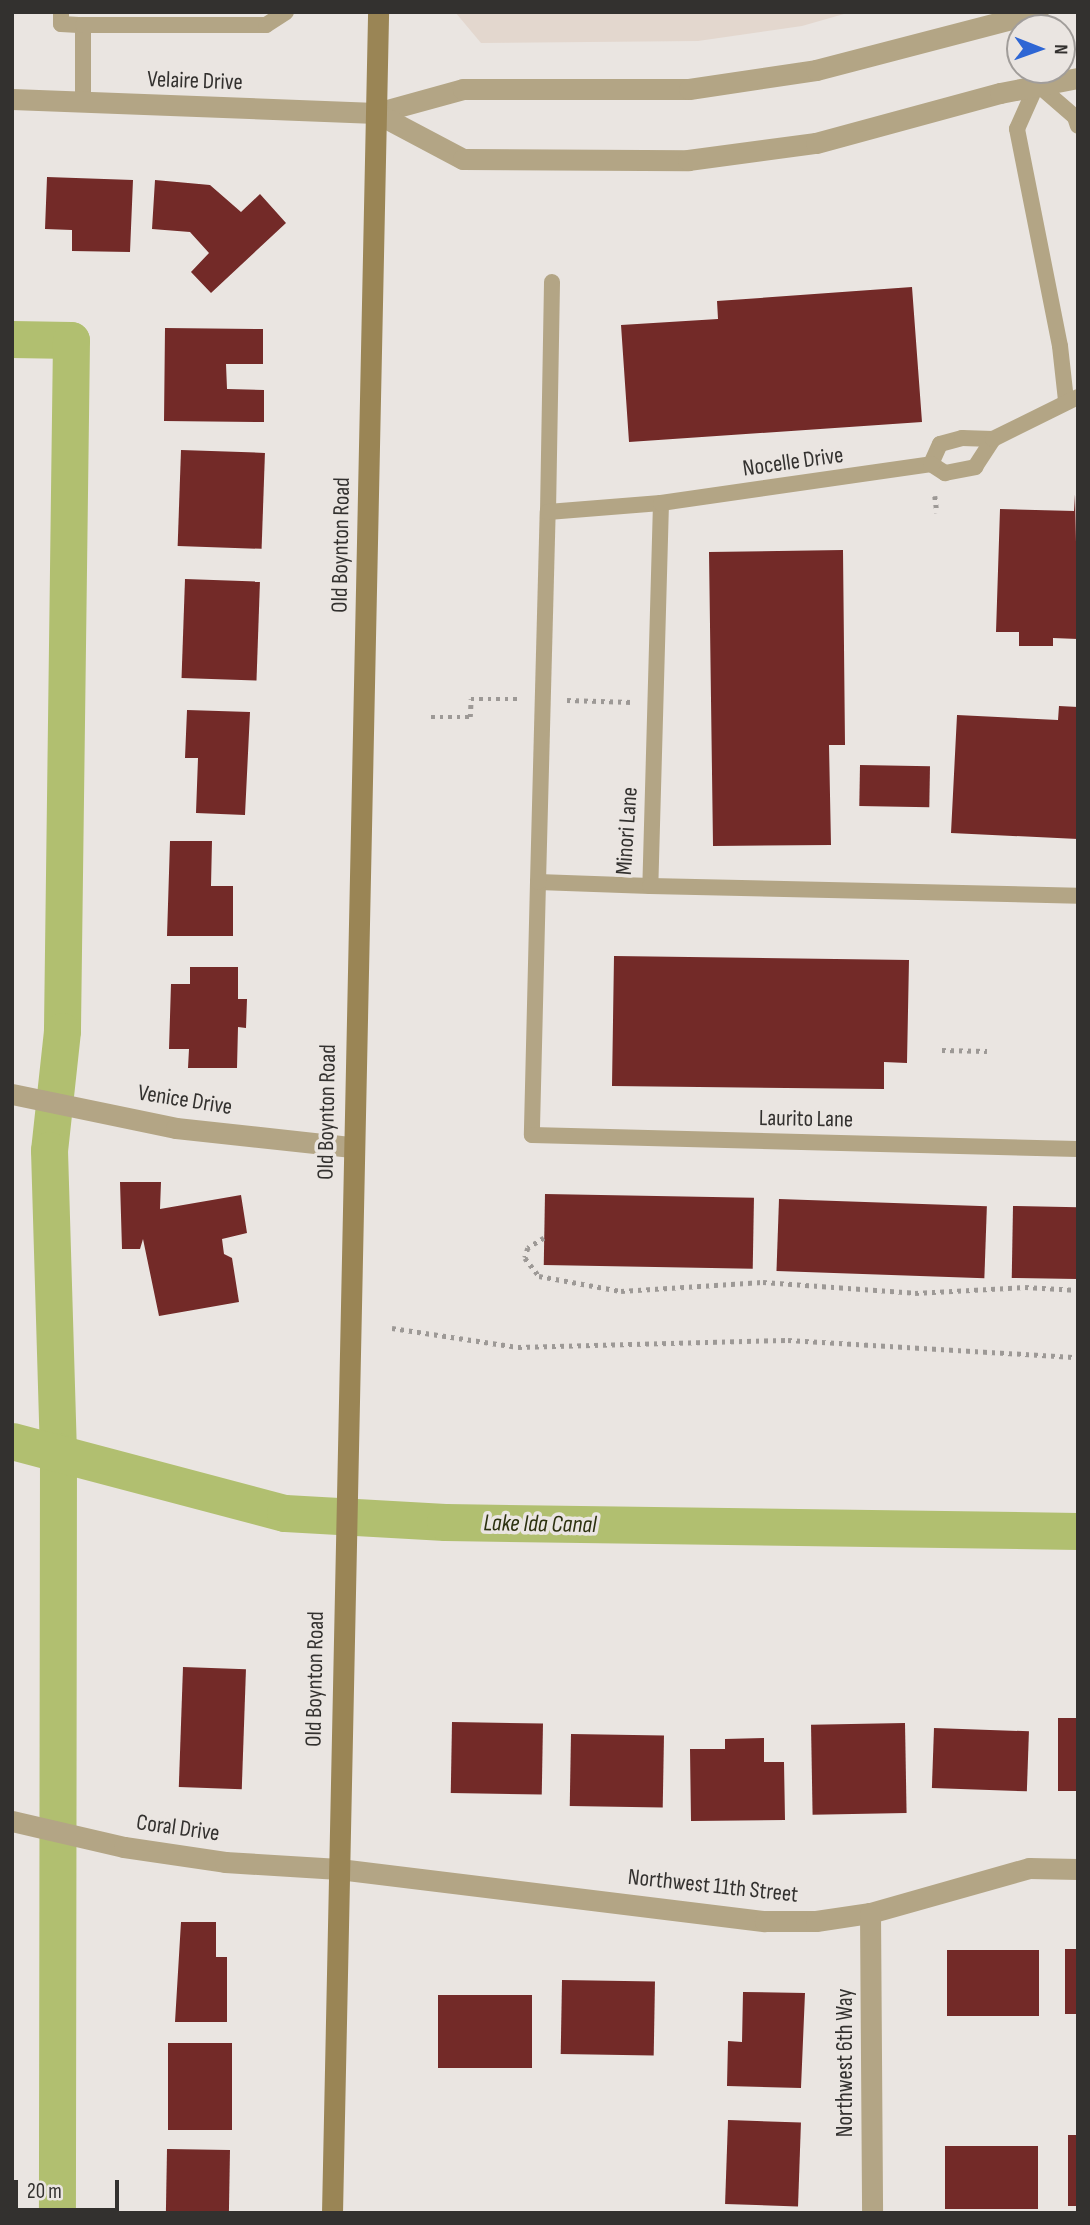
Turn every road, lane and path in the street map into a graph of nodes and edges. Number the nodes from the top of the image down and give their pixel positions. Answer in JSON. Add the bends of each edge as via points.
{"nodes":[{"id":1,"x":61,"y":12,"type":"edge"},
{"id":2,"x":286,"y":12,"type":"edge"},
{"id":3,"x":377,"y":12,"type":"edge"},
{"id":4,"x":1006,"y":23,"type":"edge"},
{"id":5,"x":83,"y":25,"type":"junction"},
{"id":6,"x":1013,"y":84,"type":"edge"},
{"id":7,"x":1033,"y":84,"type":"edge"},
{"id":8,"x":1043,"y":84,"type":"edge"},
{"id":9,"x":12,"y":99,"type":"edge"},
{"id":10,"x":83,"y":102,"type":"junction"},
{"id":11,"x":376,"y":113,"type":"junction"},
{"id":12,"x":1078,"y":126,"type":"edge"},
{"id":13,"x":552,"y":282,"type":"dead end"},
{"id":14,"x":1072,"y":399,"type":"edge"},
{"id":15,"x":993,"y":439,"type":"junction"},
{"id":16,"x":931,"y":464,"type":"junction"},
{"id":17,"x":661,"y":503,"type":"junction"},
{"id":18,"x":548,"y":512,"type":"junction"},
{"id":19,"x":522,"y":699,"type":"dead end"},
{"id":20,"x":563,"y":700,"type":"dead end"},
{"id":21,"x":636,"y":703,"type":"dead end"},
{"id":22,"x":431,"y":717,"type":"dead end"},
{"id":23,"x":538,"y":882,"type":"junction"},
{"id":24,"x":650,"y":886,"type":"junction"},
{"id":25,"x":1078,"y":896,"type":"edge"},
{"id":26,"x":942,"y":1050,"type":"dead end"},
{"id":27,"x":987,"y":1051,"type":"dead end"},
{"id":28,"x":12,"y":1094,"type":"edge"},
{"id":29,"x":352,"y":1147,"type":"junction"},
{"id":30,"x":1078,"y":1149,"type":"edge"},
{"id":31,"x":544,"y":1238,"type":"dead end"},
{"id":32,"x":1078,"y":1290,"type":"edge"},
{"id":33,"x":392,"y":1328,"type":"dead end"},
{"id":34,"x":1078,"y":1357,"type":"edge"},
{"id":35,"x":12,"y":1821,"type":"edge"},
{"id":36,"x":339,"y":1869,"type":"junction"},
{"id":37,"x":1078,"y":1869,"type":"edge"},
{"id":38,"x":870,"y":1913,"type":"junction"},
{"id":39,"x":332,"y":2213,"type":"edge"},
{"id":40,"x":872,"y":2213,"type":"edge"}],
"edges":[{"from":1,"to":5,"type":"lane","via":[[61,24]]},
{"from":2,"to":5,"type":"lane","via":[[266,25]]},
{"from":3,"to":11,"type":"street","name":"Old Boynton Road"},
{"from":4,"to":11,"type":"street","via":[[752,82],[625,91],[463,89]]},
{"from":5,"to":10,"type":"lane"},
{"from":6,"to":11,"type":"street","via":[[816,143],[688,160],[463,159]]},
{"from":7,"to":14,"type":"lane","name":"Nocelle Drive","via":[[1017,129]]},
{"from":8,"to":12,"type":"lane"},
{"from":9,"to":10,"type":"street","name":"Velaire Drive"},
{"from":10,"to":11,"type":"street","name":"Velaire Drive"},
{"from":11,"to":29,"type":"street","name":"Old Boynton Road"},
{"from":13,"to":18,"type":"lane"},
{"from":14,"to":15,"type":"lane","name":"Nocelle Drive"},
{"from":15,"to":16,"type":"lane","name":"Nocelle Drive","via":[[962,438],[940,444]]},
{"from":15,"to":16,"type":"lane","name":"Nocelle Drive","via":[[975,467],[945,474]]},
{"from":16,"to":17,"type":"lane","name":"Nocelle Drive"},
{"from":17,"to":18,"type":"lane","name":"Nocelle Drive"},
{"from":17,"to":24,"type":"lane","name":"Minori Lane"},
{"from":18,"to":23,"type":"lane"},
{"from":19,"to":22,"type":"path","via":[[471,699],[470,717]]},
{"from":20,"to":21,"type":"path"},
{"from":23,"to":24,"type":"lane","name":"Minori Lane"},
{"from":23,"to":30,"type":"lane","name":"Laurito Lane","via":[[532,1135]]},
{"from":24,"to":25,"type":"lane"},
{"from":26,"to":27,"type":"path"},
{"from":28,"to":29,"type":"street","name":"Venice Drive","via":[[176,1128]]},
{"from":29,"to":36,"type":"street","name":"Old Boynton Road"},
{"from":31,"to":32,"type":"path","via":[[528,1248],[525,1258],[539,1276],[621,1291],[763,1282],[915,1293],[1025,1287]]},
{"from":33,"to":34,"type":"path","via":[[518,1347],[788,1340]]},
{"from":35,"to":36,"type":"street","name":"Coral Drive","via":[[124,1847],[225,1862]]},
{"from":36,"to":38,"type":"street","name":"Northwest 11th Street","via":[[765,1921],[816,1922]]},
{"from":36,"to":39,"type":"street","name":"Old Boynton Road"},
{"from":37,"to":38,"type":"street","name":"Northwest 11th Street","via":[[1029,1868]]},
{"from":38,"to":40,"type":"street","name":"Northwest 6th Way"}]}
